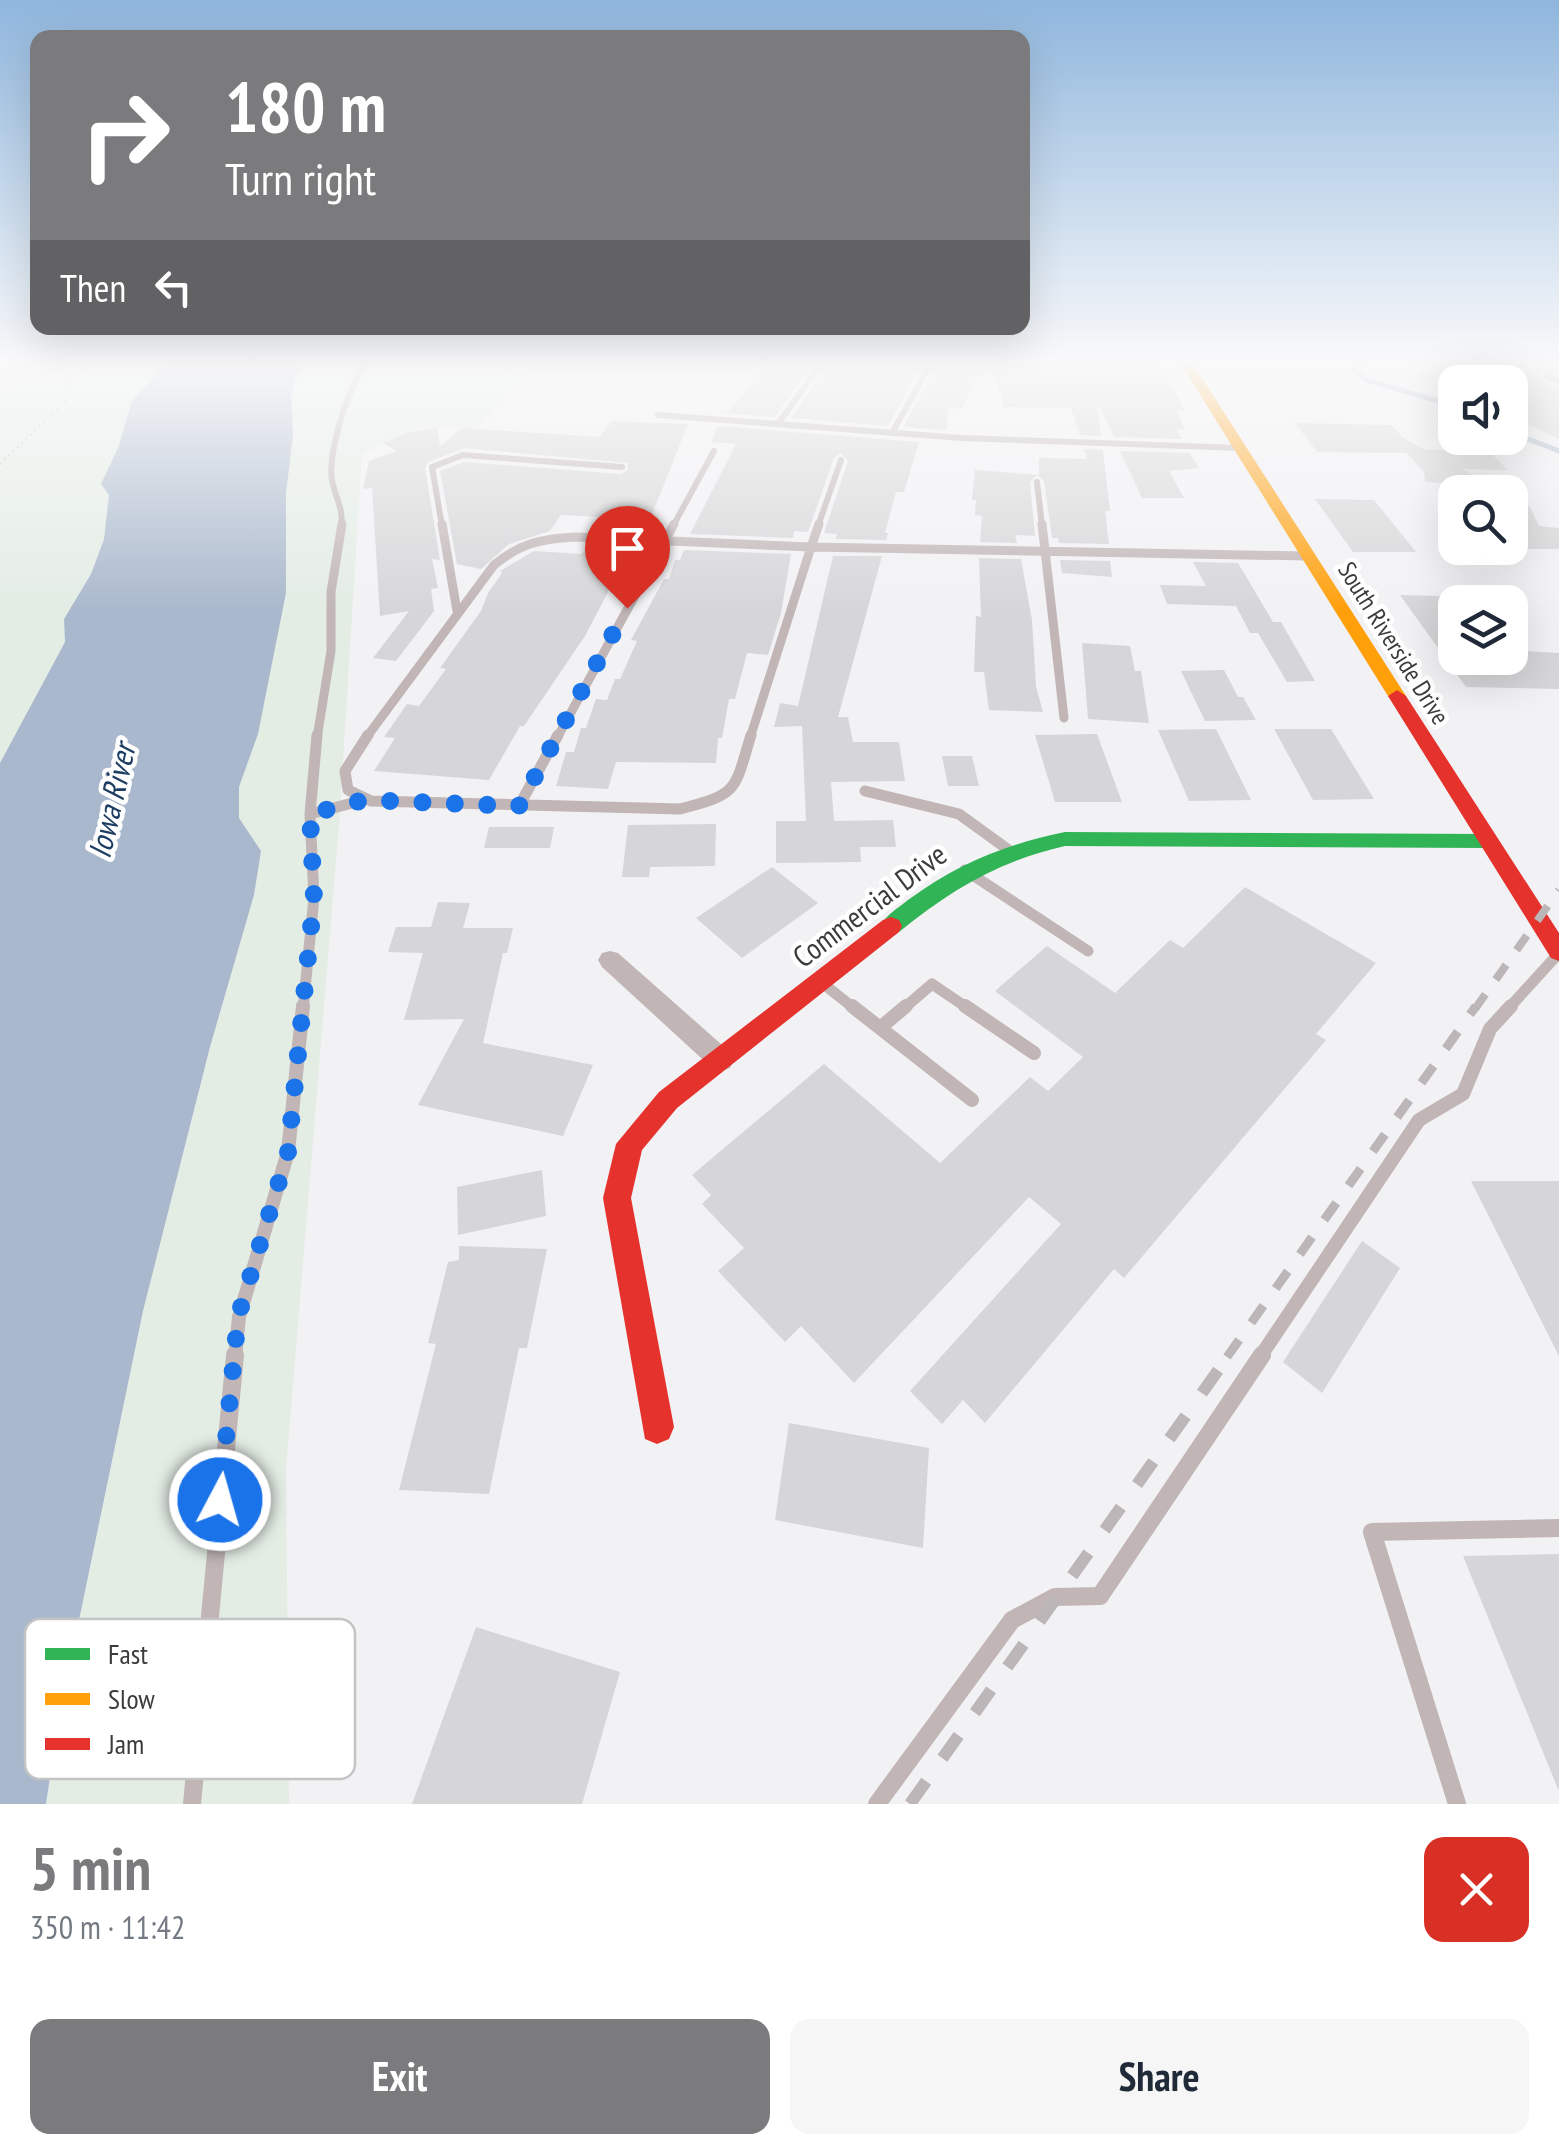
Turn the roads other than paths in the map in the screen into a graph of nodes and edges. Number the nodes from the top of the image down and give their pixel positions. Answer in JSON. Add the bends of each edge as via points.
{"nodes":[{"id":1,"x":334,"y":445,"type":"edge"},
{"id":2,"x":1176,"y":445,"type":"edge"},
{"id":3,"x":1239,"y":445,"type":"edge"},
{"id":4,"x":1241,"y":448,"type":"junction"},
{"id":5,"x":714,"y":451,"type":"dead end"},
{"id":6,"x":842,"y":460,"type":"dead end"},
{"id":7,"x":622,"y":467,"type":"dead end"},
{"id":8,"x":1038,"y":482,"type":"dead end"},
{"id":9,"x":663,"y":542,"type":"junction"},
{"id":10,"x":811,"y":547,"type":"junction"},
{"id":11,"x":1045,"y":552,"type":"junction"},
{"id":12,"x":1306,"y":556,"type":"junction"},
{"id":13,"x":457,"y":611,"type":"junction"},
{"id":14,"x":1064,"y":718,"type":"dead end"},
{"id":15,"x":865,"y":791,"type":"dead end"},
{"id":16,"x":364,"y":800,"type":"junction"},
{"id":17,"x":519,"y":806,"type":"junction"},
{"id":18,"x":310,"y":814,"type":"junction"},
{"id":19,"x":1487,"y":841,"type":"junction"},
{"id":20,"x":1010,"y":851,"type":"junction"},
{"id":21,"x":966,"y":870,"type":"junction"},
{"id":22,"x":1088,"y":951,"type":"dead end"},
{"id":23,"x":1559,"y":953,"type":"edge"},
{"id":24,"x":610,"y":960,"type":"dead end"},
{"id":25,"x":821,"y":982,"type":"junction"},
{"id":26,"x":880,"y":1028,"type":"junction"},
{"id":27,"x":1034,"y":1053,"type":"dead end"},
{"id":28,"x":721,"y":1060,"type":"junction"},
{"id":29,"x":972,"y":1100,"type":"dead end"},
{"id":30,"x":657,"y":1426,"type":"dead end"},
{"id":31,"x":1559,"y":1528,"type":"edge"},
{"id":32,"x":207,"y":1619,"type":"edge"},
{"id":33,"x":194,"y":1779,"type":"edge"},
{"id":34,"x":192,"y":1804,"type":"edge"},
{"id":35,"x":877,"y":1804,"type":"edge"},
{"id":36,"x":1457,"y":1804,"type":"edge"}],
"edges":[{"from":1,"to":18,"type":"lane","via":[[332,478],[342,515]]},
{"from":2,"to":4,"type":"lane"},
{"from":3,"to":4,"type":"street","name":"South Riverside Drive"},
{"from":4,"to":12,"type":"street","name":"South Riverside Drive"},
{"from":5,"to":9,"type":"lane"},
{"from":6,"to":10,"type":"lane"},
{"from":7,"to":13,"type":"lane","via":[[462,455],[432,467]]},
{"from":8,"to":11,"type":"lane"},
{"from":9,"to":10,"type":"lane"},
{"from":9,"to":13,"type":"lane","via":[[537,539],[502,557]]},
{"from":9,"to":17,"type":"lane"},
{"from":10,"to":11,"type":"lane"},
{"from":10,"to":17,"type":"lane","via":[[735,786],[720,799],[680,809]]},
{"from":11,"to":12,"type":"lane"},
{"from":11,"to":14,"type":"lane"},
{"from":12,"to":19,"type":"street","name":"South Riverside Drive"},
{"from":13,"to":16,"type":"lane","via":[[345,771],[348,790]]},
{"from":15,"to":20,"type":"lane","via":[[958,812]]},
{"from":16,"to":17,"type":"lane"},
{"from":16,"to":18,"type":"lane"},
{"from":18,"to":32,"type":"lane","via":[[314,898],[288,1152],[238,1317]]},
{"from":19,"to":20,"type":"street","name":"Commercial Drive","via":[[1064,839]]},
{"from":19,"to":23,"type":"street","name":"South Riverside Drive"},
{"from":20,"to":21,"type":"street","name":"Commercial Drive"},
{"from":21,"to":22,"type":"lane"},
{"from":21,"to":25,"type":"street","name":"Commercial Drive"},
{"from":23,"to":35,"type":"lane","via":[[1490,1029],[1463,1094],[1419,1120],[1100,1596],[1055,1597],[1012,1620]]},
{"from":24,"to":28,"type":"street"},
{"from":25,"to":26,"type":"lane"},
{"from":25,"to":28,"type":"street","name":"Commercial Drive"},
{"from":26,"to":27,"type":"lane","via":[[932,984]]},
{"from":26,"to":29,"type":"lane"},
{"from":28,"to":30,"type":"street","name":"Commercial Drive","via":[[647,1120],[621,1168],[621,1228]]},
{"from":31,"to":36,"type":"lane","via":[[1372,1532]]},
{"from":33,"to":34,"type":"lane"}]}
